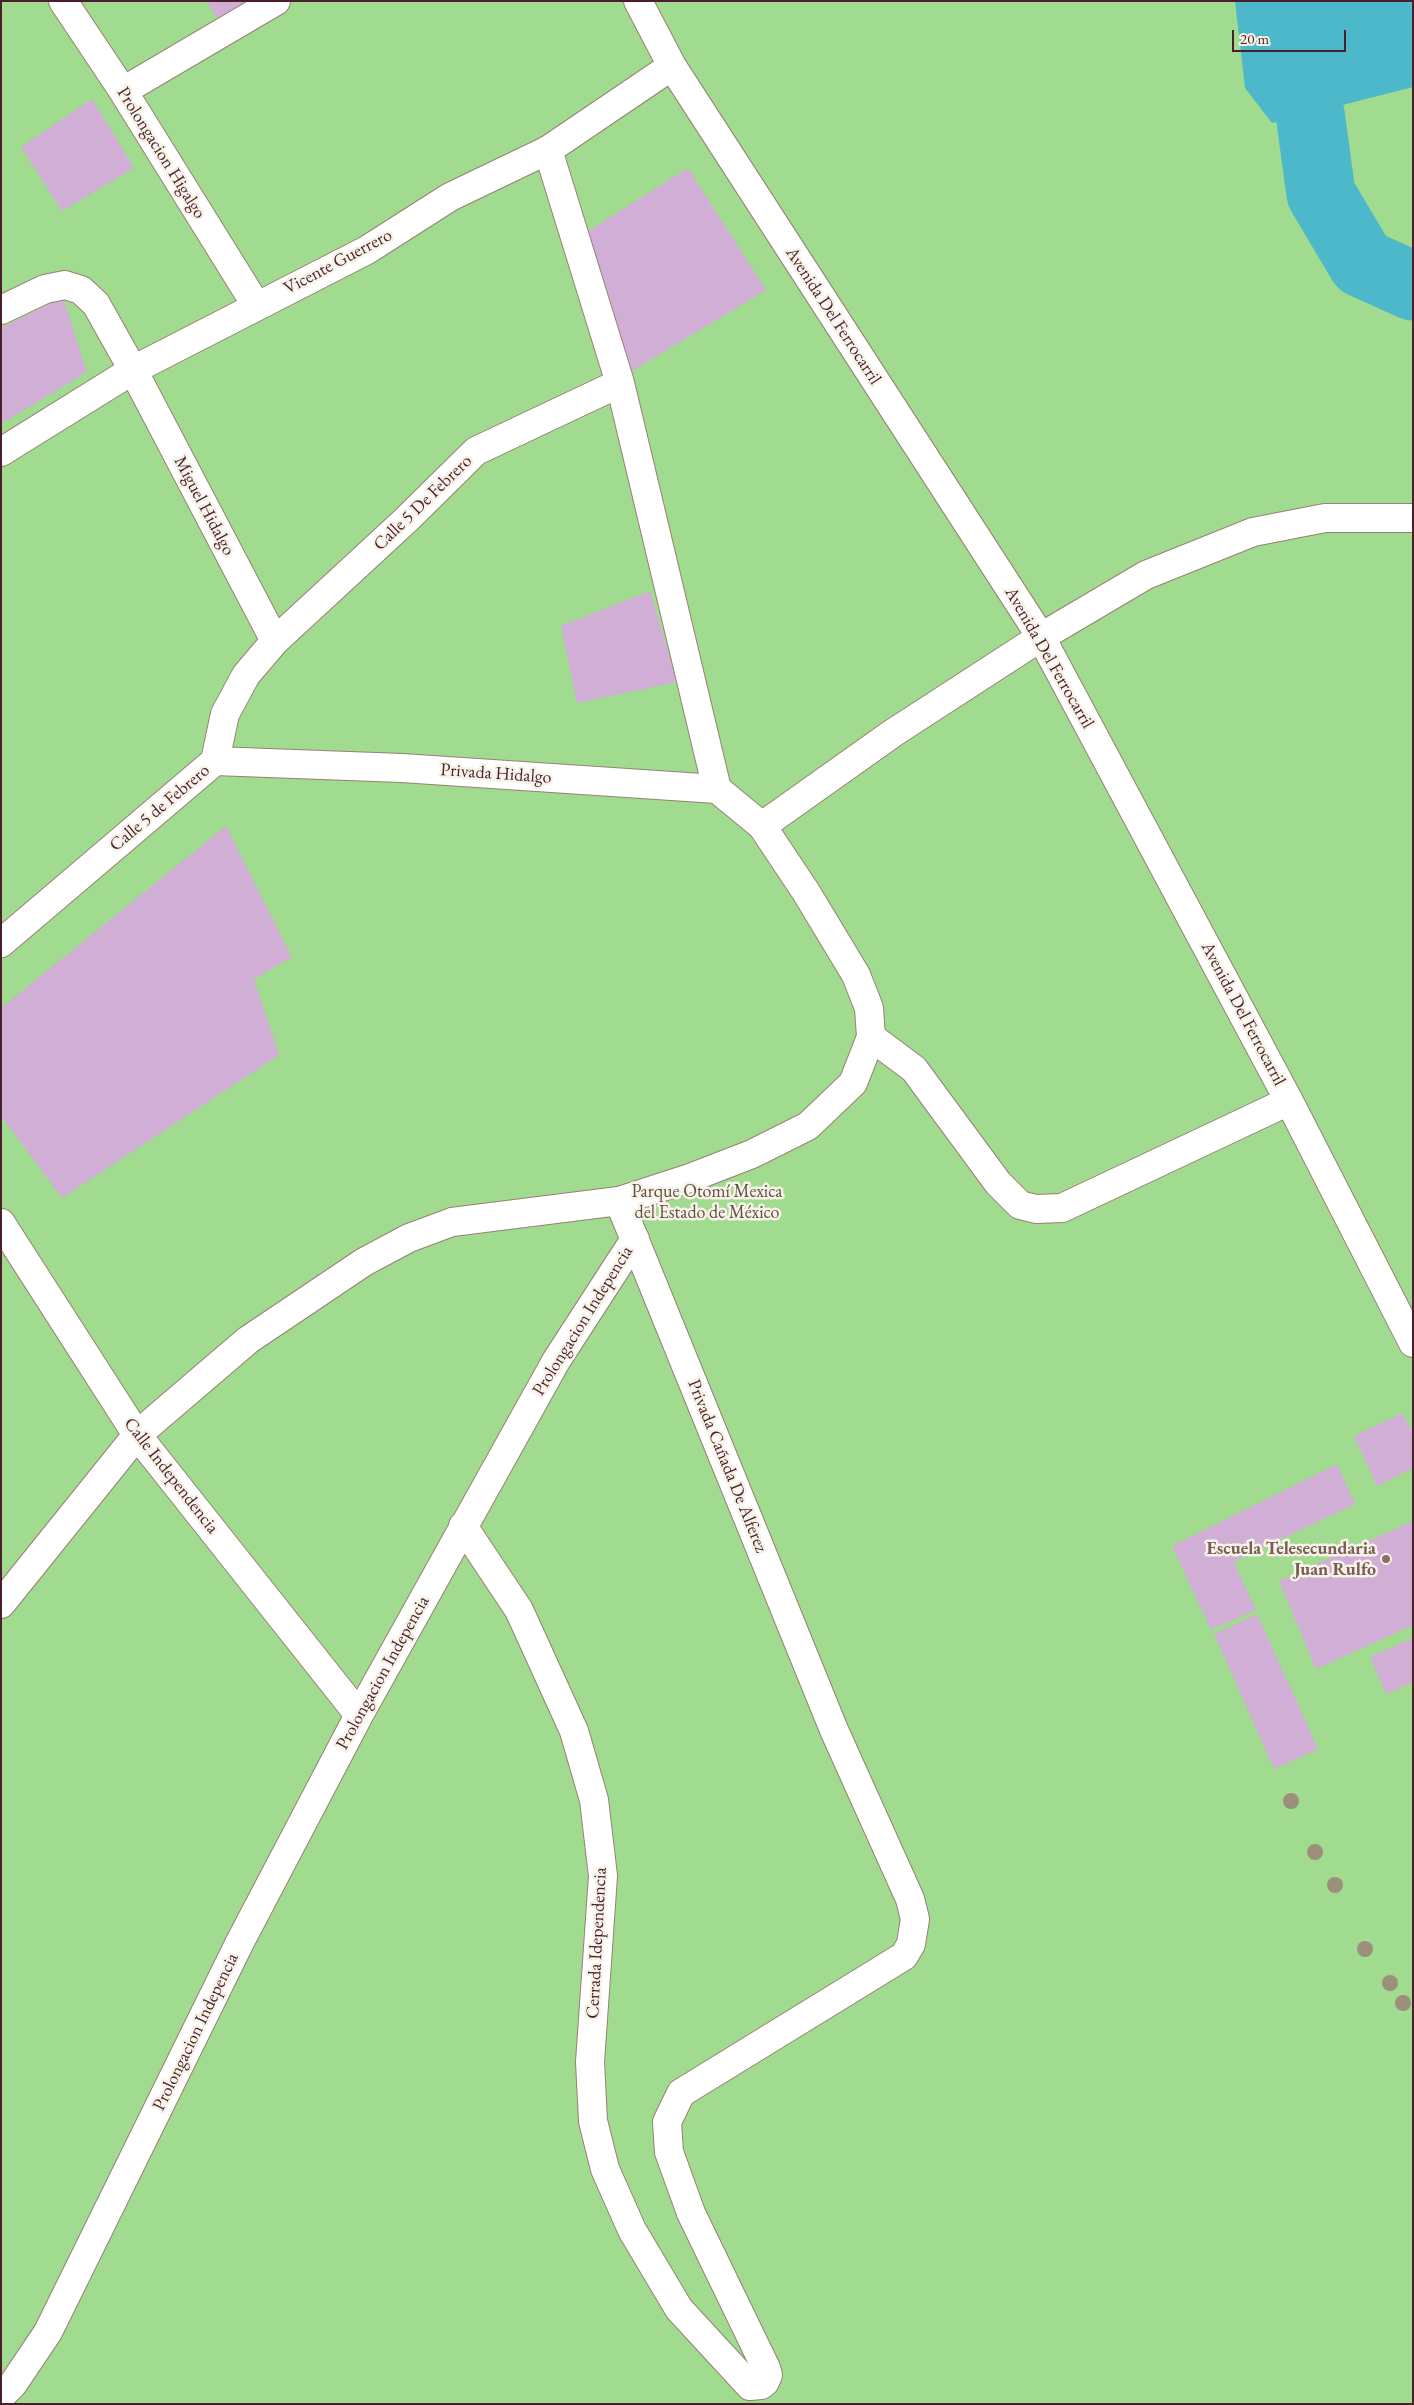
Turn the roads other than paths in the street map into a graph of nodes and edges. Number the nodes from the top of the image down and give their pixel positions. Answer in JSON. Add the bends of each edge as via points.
{"nodes":[{"id":1,"x":63,"y":1,"type":"edge"},
{"id":2,"x":276,"y":1,"type":"edge"},
{"id":3,"x":638,"y":1,"type":"edge"},
{"id":4,"x":672,"y":66,"type":"junction"},
{"id":5,"x":122,"y":91,"type":"junction"},
{"id":6,"x":548,"y":150,"type":"junction"},
{"id":7,"x":256,"y":305,"type":"junction"},
{"id":8,"x":1,"y":310,"type":"edge"},
{"id":9,"x":133,"y":370,"type":"junction"},
{"id":10,"x":620,"y":384,"type":"junction"},
{"id":11,"x":1,"y":452,"type":"edge"},
{"id":12,"x":1413,"y":518,"type":"edge"},
{"id":13,"x":1041,"y":637,"type":"junction"},
{"id":14,"x":275,"y":642,"type":"junction"},
{"id":15,"x":215,"y":761,"type":"junction"},
{"id":16,"x":717,"y":789,"type":"junction"},
{"id":17,"x":762,"y":826,"type":"junction"},
{"id":18,"x":1,"y":943,"type":"edge"},
{"id":19,"x":871,"y":1036,"type":"junction"},
{"id":20,"x":1289,"y":1101,"type":"junction"},
{"id":21,"x":619,"y":1201,"type":"junction"},
{"id":22,"x":1,"y":1223,"type":"edge"},
{"id":23,"x":635,"y":1239,"type":"junction"},
{"id":24,"x":1413,"y":1343,"type":"edge"},
{"id":25,"x":137,"y":1435,"type":"junction"},
{"id":26,"x":463,"y":1526,"type":"junction"},
{"id":27,"x":1,"y":1604,"type":"edge"},
{"id":28,"x":359,"y":1715,"type":"junction"},
{"id":29,"x":592,"y":2121,"type":"joint"},
{"id":30,"x":1,"y":2396,"type":"edge"}],
"edges":[{"from":1,"to":5,"type":"street","name":"Prolongacion Higalgo"},
{"from":2,"to":5,"type":"street"},
{"from":3,"to":4,"type":"street","name":"Avenida Del Ferrocarril"},
{"from":4,"to":6,"type":"street","name":"Vicente Guerrero"},
{"from":4,"to":13,"type":"street","name":"Avenida Del Ferrocarril"},
{"from":5,"to":7,"type":"street","name":"Prolongacion Higalgo"},
{"from":6,"to":7,"type":"street","name":"Vicente Guerrero","via":[[450,197],[367,250]]},
{"from":6,"to":10,"type":"street"},
{"from":7,"to":9,"type":"street","name":"Vicente Guerrero"},
{"from":8,"to":9,"type":"street","name":"Miguel Hidalgo","via":[[45,289],[65,285],[81,290],[96,304]]},
{"from":9,"to":11,"type":"street","name":"Vicente Guerrero"},
{"from":9,"to":14,"type":"street","name":"Miguel Hidalgo"},
{"from":10,"to":14,"type":"street","name":"Calle 5 De Febrero","via":[[476,451]]},
{"from":10,"to":16,"type":"street"},
{"from":12,"to":13,"type":"street","via":[[1325,518],[1254,532],[1146,575]]},
{"from":13,"to":17,"type":"street","via":[[893,733]]},
{"from":13,"to":20,"type":"street","name":"Avenida Del Ferrocarril"},
{"from":14,"to":15,"type":"street","name":"Calle 5 de Febrero","via":[[246,675],[225,714]]},
{"from":15,"to":16,"type":"street","name":"Privada Hidalgo","via":[[402,768]]},
{"from":15,"to":18,"type":"street","name":"Calle 5 de Febrero"},
{"from":16,"to":17,"type":"street"},
{"from":17,"to":19,"type":"street","via":[[856,974],[869,1008]]},
{"from":19,"to":20,"type":"street","via":[[914,1069],[998,1183],[1020,1205],[1036,1209],[1062,1208]]},
{"from":19,"to":21,"type":"street","via":[[853,1083],[808,1126],[752,1154]]},
{"from":20,"to":24,"type":"street","name":"Avenida Del Ferrocarril"},
{"from":21,"to":23,"type":"street","name":"Privada Cañada De Alferez"},
{"from":21,"to":25,"type":"street","via":[[452,1222],[409,1238],[364,1262],[248,1340]]},
{"from":22,"to":25,"type":"street","name":"Calle Independencia"},
{"from":23,"to":26,"type":"street","name":"Prolongacion Indepencia","via":[[556,1361]]},
{"from":23,"to":29,"type":"street","name":"Privada Cañada De Alferez","via":[[834,1730],[910,1899],[915,1919],[911,1944],[904,1956],[681,2093],[667,2122],[669,2152],[692,2213],[766,2368],[768,2375],[762,2385],[750,2386],[674,2302],[632,2230],[605,2169]]},
{"from":25,"to":27,"type":"street"},
{"from":25,"to":28,"type":"street","name":"Calle Independencia"},
{"from":26,"to":28,"type":"street","name":"Prolongacion Indepencia"},
{"from":26,"to":29,"type":"street","name":"Cerrada Idependencia","via":[[519,1610],[574,1731],[594,1800],[603,1876],[590,2062]]},
{"from":28,"to":30,"type":"street","name":"Prolongacion Indepencia","via":[[240,1942],[48,2332],[13,2384]]}]}
